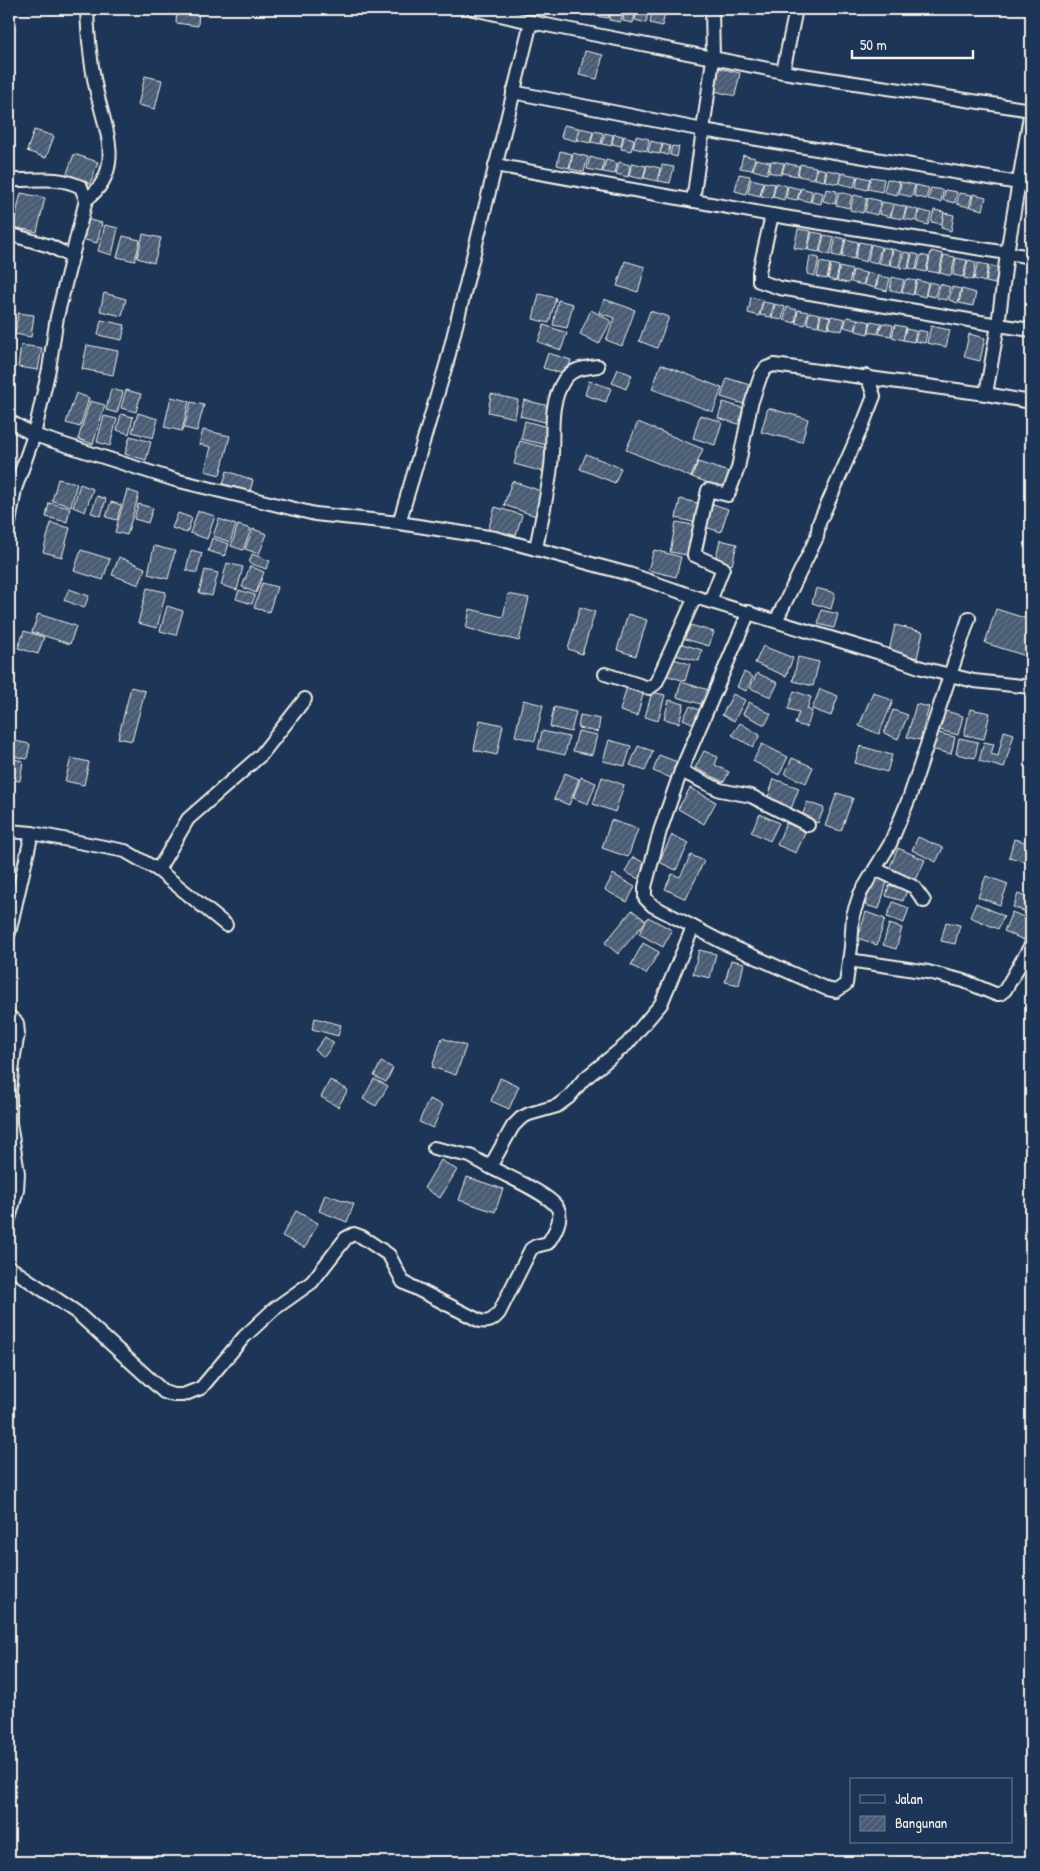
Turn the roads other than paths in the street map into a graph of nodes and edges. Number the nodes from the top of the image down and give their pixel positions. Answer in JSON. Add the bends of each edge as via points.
{"nodes":[{"id":1,"x":87,"y":9,"type":"edge"},
{"id":2,"x":473,"y":9,"type":"edge"},
{"id":3,"x":712,"y":9,"type":"edge"},
{"id":4,"x":796,"y":9,"type":"edge"},
{"id":5,"x":531,"y":22,"type":"junction"},
{"id":6,"x":713,"y":58,"type":"junction"},
{"id":7,"x":783,"y":72,"type":"junction"},
{"id":8,"x":513,"y":92,"type":"junction"},
{"id":9,"x":1031,"y":110,"type":"edge"},
{"id":10,"x":703,"y":130,"type":"junction"},
{"id":11,"x":494,"y":165,"type":"junction"},
{"id":12,"x":9,"y":180,"type":"edge"},
{"id":13,"x":1026,"y":184,"type":"edge"},
{"id":14,"x":86,"y":200,"type":"junction"},
{"id":15,"x":693,"y":201,"type":"junction"},
{"id":16,"x":772,"y":215,"type":"junction"},
{"id":17,"x":9,"y":234,"type":"edge"},
{"id":18,"x":1007,"y":253,"type":"junction"},
{"id":19,"x":72,"y":257,"type":"junction"},
{"id":20,"x":1031,"y":257,"type":"edge"},
{"id":21,"x":998,"y":325,"type":"junction"},
{"id":22,"x":1031,"y":330,"type":"edge"},
{"id":23,"x":598,"y":366,"type":"dead end"},
{"id":24,"x":867,"y":376,"type":"junction"},
{"id":25,"x":986,"y":394,"type":"junction"},
{"id":26,"x":1031,"y":402,"type":"edge"},
{"id":27,"x":9,"y":421,"type":"edge"},
{"id":28,"x":34,"y":435,"type":"junction"},
{"id":29,"x":9,"y":523,"type":"edge"},
{"id":30,"x":399,"y":523,"type":"junction"},
{"id":31,"x":536,"y":549,"type":"junction"},
{"id":32,"x":695,"y":597,"type":"junction"},
{"id":33,"x":710,"y":601,"type":"junction"},
{"id":34,"x":749,"y":612,"type":"junction"},
{"id":35,"x":969,"y":618,"type":"dead end"},
{"id":36,"x":776,"y":621,"type":"junction"},
{"id":37,"x":605,"y":674,"type":"dead end"},
{"id":38,"x":951,"y":675,"type":"junction"},
{"id":39,"x":1031,"y":687,"type":"edge"},
{"id":40,"x":305,"y":699,"type":"dead end"},
{"id":41,"x":681,"y":771,"type":"junction"},
{"id":42,"x":808,"y":825,"type":"dead end"},
{"id":43,"x":9,"y":831,"type":"edge"},
{"id":44,"x":32,"y":833,"type":"junction"},
{"id":45,"x":875,"y":869,"type":"junction"},
{"id":46,"x":158,"y":870,"type":"junction"},
{"id":47,"x":924,"y":900,"type":"dead end"},
{"id":48,"x":226,"y":925,"type":"dead end"},
{"id":49,"x":693,"y":927,"type":"junction"},
{"id":50,"x":9,"y":933,"type":"edge"},
{"id":51,"x":1031,"y":945,"type":"edge"},
{"id":52,"x":849,"y":960,"type":"junction"},
{"id":53,"x":9,"y":1016,"type":"edge"},
{"id":54,"x":434,"y":1148,"type":"dead end"},
{"id":55,"x":490,"y":1167,"type":"junction"},
{"id":56,"x":9,"y":1219,"type":"edge"},
{"id":57,"x":9,"y":1268,"type":"edge"}],
"edges":[{"from":1,"to":14,"type":"street","via":[[97,93],[109,139],[109,162],[97,191]]},
{"from":2,"to":5,"type":"street"},
{"from":3,"to":6,"type":"street"},
{"from":4,"to":7,"type":"street"},
{"from":5,"to":6,"type":"street"},
{"from":5,"to":8,"type":"street"},
{"from":6,"to":7,"type":"street"},
{"from":6,"to":10,"type":"street"},
{"from":7,"to":9,"type":"street"},
{"from":8,"to":10,"type":"street"},
{"from":8,"to":11,"type":"street"},
{"from":9,"to":13,"type":"street"},
{"from":10,"to":13,"type":"street"},
{"from":10,"to":15,"type":"street"},
{"from":11,"to":15,"type":"street"},
{"from":11,"to":30,"type":"street","via":[[447,362]]},
{"from":12,"to":14,"type":"street","via":[[53,178],[72,182],[82,187]]},
{"from":13,"to":18,"type":"street"},
{"from":14,"to":19,"type":"street"},
{"from":15,"to":16,"type":"street"},
{"from":16,"to":18,"type":"street"},
{"from":16,"to":21,"type":"street","via":[[759,281],[780,288]]},
{"from":17,"to":19,"type":"street","via":[[50,246]]},
{"from":18,"to":20,"type":"street"},
{"from":18,"to":21,"type":"street"},
{"from":19,"to":28,"type":"street"},
{"from":21,"to":22,"type":"street"},
{"from":21,"to":25,"type":"street"},
{"from":23,"to":31,"type":"street","via":[[580,368],[571,373],[554,401],[551,466]]},
{"from":24,"to":25,"type":"street"},
{"from":24,"to":33,"type":"street","via":[[774,365],[761,375],[728,495],[708,490],[694,555],[723,568]]},
{"from":24,"to":36,"type":"street","via":[[874,396],[818,523],[817,538]]},
{"from":25,"to":26,"type":"street"},
{"from":27,"to":28,"type":"street"},
{"from":28,"to":29,"type":"street","via":[[15,489]]},
{"from":28,"to":30,"type":"street","via":[[162,477],[315,514]]},
{"from":30,"to":31,"type":"street","via":[[495,538]]},
{"from":31,"to":32,"type":"street","via":[[629,574]]},
{"from":32,"to":33,"type":"street"},
{"from":32,"to":37,"type":"street","via":[[653,686],[649,688]]},
{"from":33,"to":34,"type":"street"},
{"from":34,"to":36,"type":"street"},
{"from":34,"to":41,"type":"street"},
{"from":35,"to":38,"type":"street"},
{"from":36,"to":38,"type":"street"},
{"from":38,"to":39,"type":"street","via":[[974,681]]},
{"from":38,"to":45,"type":"street","via":[[910,796],[890,844]]},
{"from":40,"to":46,"type":"street","via":[[261,755],[188,819]]},
{"from":41,"to":42,"type":"street","via":[[720,790],[751,796]]},
{"from":41,"to":49,"type":"street","via":[[660,831],[644,898]]},
{"from":43,"to":44,"type":"street"},
{"from":44,"to":46,"type":"street","via":[[126,851]]},
{"from":44,"to":50,"type":"street"},
{"from":45,"to":47,"type":"street","via":[[914,887]]},
{"from":45,"to":52,"type":"street","via":[[860,894],[853,915]]},
{"from":46,"to":48,"type":"street"},
{"from":49,"to":52,"type":"street","via":[[836,991],[846,984]]},
{"from":49,"to":55,"type":"street","via":[[660,1004],[633,1037],[557,1106],[521,1118]]},
{"from":51,"to":52,"type":"street","via":[[1000,994],[928,972]]},
{"from":53,"to":56,"type":"street","via":[[17,1023],[18,1034],[10,1115],[18,1173]]},
{"from":54,"to":55,"type":"street","via":[[470,1156]]},
{"from":55,"to":57,"type":"street","via":[[537,1192],[557,1207],[559,1216],[548,1243],[536,1246],[528,1254],[494,1319],[480,1320],[403,1282],[389,1255],[354,1234],[346,1238],[312,1282],[274,1309],[244,1337],[201,1388],[183,1395],[164,1392],[76,1312]]}]}
